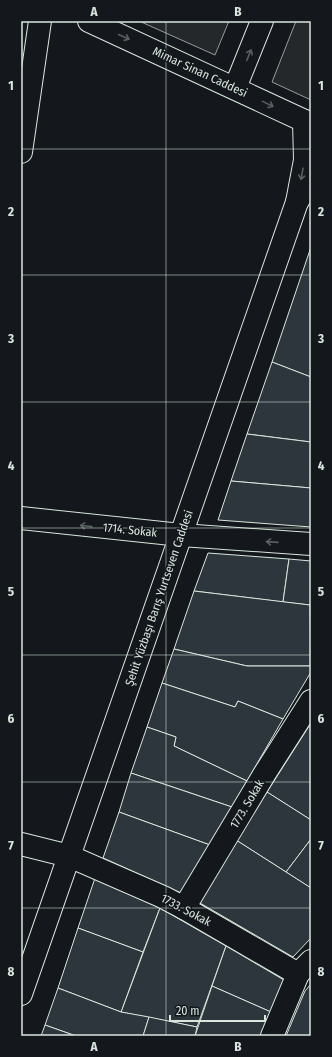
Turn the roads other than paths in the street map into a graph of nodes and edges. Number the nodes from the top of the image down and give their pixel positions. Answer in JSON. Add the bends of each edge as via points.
{"nodes":[{"id":1,"x":40,"y":21,"type":"edge"},
{"id":2,"x":89,"y":21,"type":"edge"},
{"id":3,"x":262,"y":21,"type":"edge"},
{"id":4,"x":235,"y":88,"type":"junction"},
{"id":5,"x":308,"y":123,"type":"edge"},
{"id":6,"x":21,"y":152,"type":"edge"},
{"id":7,"x":311,"y":181,"type":"edge"},
{"id":8,"x":297,"y":202,"type":"junction"},
{"id":9,"x":21,"y":518,"type":"edge"},
{"id":10,"x":181,"y":535,"type":"junction"},
{"id":11,"x":311,"y":544,"type":"edge"},
{"id":12,"x":311,"y":701,"type":"edge"},
{"id":13,"x":21,"y":844,"type":"edge"},
{"id":14,"x":69,"y":856,"type":"junction"},
{"id":15,"x":184,"y":908,"type":"junction"},
{"id":16,"x":304,"y":968,"type":"edge"},
{"id":17,"x":21,"y":994,"type":"edge"},
{"id":18,"x":272,"y":1036,"type":"edge"}],
"edges":[{"from":1,"to":6,"type":"street"},
{"from":2,"to":4,"type":"street","name":"Mimar Sinan Caddesi","one_way":true},
{"from":4,"to":3,"type":"street","one_way":true},
{"from":4,"to":5,"type":"street","name":"Mimar Sinan Caddesi","one_way":true},
{"from":5,"to":8,"type":"street","name":"Şehit Yüzbaşı Barış Yurtseven Caddesi","one_way":true,"via":[[305,160]]},
{"from":7,"to":8,"type":"street","name":"Şehit Yüzbaşı Barış Yurtseven Caddesi"},
{"from":8,"to":10,"type":"street","name":"Şehit Yüzbaşı Barış Yurtseven Caddesi"},
{"from":10,"to":9,"type":"street","name":"1714. Sokak","one_way":true},
{"from":11,"to":10,"type":"street","name":"1714. Sokak","one_way":true},
{"from":10,"to":14,"type":"street","name":"Şehit Yüzbaşı Barış Yurtseven Caddesi"},
{"from":12,"to":15,"type":"street","name":"1773. Sokak"},
{"from":13,"to":14,"type":"street","name":"1733. Sokak"},
{"from":14,"to":15,"type":"street","name":"1733. Sokak"},
{"from":14,"to":17,"type":"street","name":"Şehit Yüzbaşı Barış Yurtseven Caddesi"},
{"from":15,"to":16,"type":"street","name":"1733. Sokak"},
{"from":16,"to":18,"type":"street"}]}
